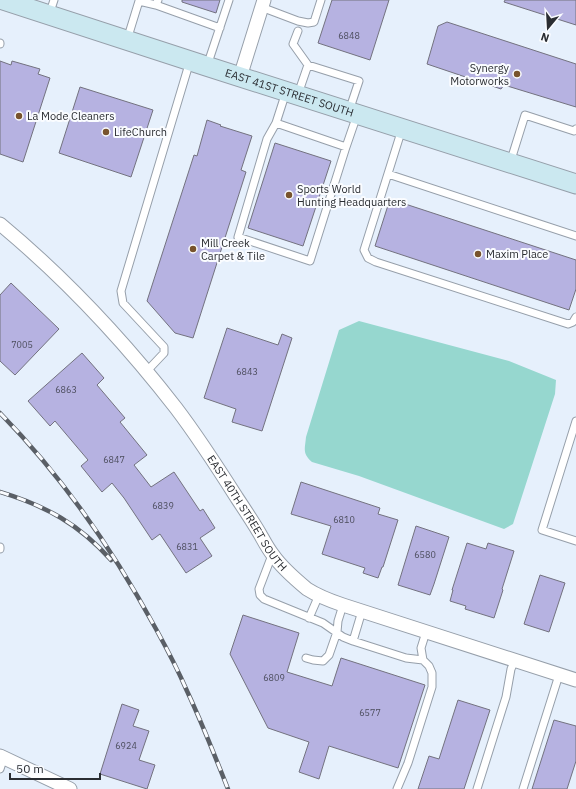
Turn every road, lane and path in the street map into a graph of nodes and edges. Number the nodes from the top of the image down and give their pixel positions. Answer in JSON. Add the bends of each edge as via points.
{"nodes":[{"id":1,"x":2,"y":0,"type":"edge"},
{"id":2,"x":138,"y":0,"type":"edge"},
{"id":3,"x":229,"y":0,"type":"edge"},
{"id":4,"x":321,"y":0,"type":"edge"},
{"id":5,"x":157,"y":3,"type":"edge"},
{"id":6,"x":263,"y":4,"type":"edge"},
{"id":7,"x":51,"y":8,"type":"edge"},
{"id":8,"x":220,"y":28,"type":"junction"},
{"id":9,"x":298,"y":31,"type":"dead end"},
{"id":10,"x":127,"y":40,"type":"junction"},
{"id":11,"x":198,"y":64,"type":"junction"},
{"id":12,"x":308,"y":65,"type":"junction"},
{"id":13,"x":240,"y":77,"type":"junction"},
{"id":14,"x":292,"y":93,"type":"junction"},
{"id":15,"x":353,"y":113,"type":"junction"},
{"id":16,"x":276,"y":123,"type":"junction"},
{"id":17,"x":402,"y":128,"type":"junction"},
{"id":18,"x":576,"y":129,"type":"edge"},
{"id":19,"x":346,"y":147,"type":"junction"},
{"id":20,"x":510,"y":163,"type":"junction"},
{"id":21,"x":388,"y":174,"type":"junction"},
{"id":22,"x":576,"y":184,"type":"edge"},
{"id":23,"x":0,"y":224,"type":"edge"},
{"id":24,"x":576,"y":236,"type":"edge"},
{"id":25,"x":576,"y":317,"type":"edge"},
{"id":26,"x":146,"y":372,"type":"junction"},
{"id":27,"x":576,"y":421,"type":"edge"},
{"id":28,"x":576,"y":541,"type":"edge"},
{"id":29,"x":272,"y":554,"type":"junction"},
{"id":30,"x":319,"y":595,"type":"junction"},
{"id":31,"x":343,"y":605,"type":"junction"},
{"id":32,"x":362,"y":611,"type":"junction"},
{"id":33,"x":308,"y":618,"type":"junction"},
{"id":34,"x":337,"y":632,"type":"junction"},
{"id":35,"x":426,"y":632,"type":"junction"},
{"id":36,"x":353,"y":641,"type":"junction"},
{"id":37,"x":306,"y":658,"type":"dead end"},
{"id":38,"x":423,"y":660,"type":"junction"},
{"id":39,"x":515,"y":660,"type":"junction"},
{"id":40,"x":558,"y":675,"type":"junction"},
{"id":41,"x":576,"y":680,"type":"edge"},
{"id":42,"x":1,"y":761,"type":"edge"},
{"id":43,"x":70,"y":789,"type":"edge"},
{"id":44,"x":396,"y":789,"type":"edge"},
{"id":45,"x":477,"y":789,"type":"edge"},
{"id":46,"x":523,"y":789,"type":"edge"}],
"edges":[{"from":1,"to":7,"type":"main road","name":"EAST 41ST STREET SOUTH"},
{"from":2,"to":5,"type":"lane"},
{"from":2,"to":10,"type":"lane"},
{"from":3,"to":8,"type":"lane"},
{"from":4,"to":6,"type":"lane","via":[[314,22],[308,23],[298,21]]},
{"from":5,"to":8,"type":"lane"},
{"from":6,"to":13,"type":"street"},
{"from":7,"to":10,"type":"main road","name":"EAST 41ST STREET SOUTH"},
{"from":8,"to":11,"type":"lane"},
{"from":9,"to":12,"type":"lane","via":[[293,44]]},
{"from":10,"to":11,"type":"main road","name":"EAST 41ST STREET SOUTH"},
{"from":11,"to":13,"type":"main road","name":"EAST 41ST STREET SOUTH"},
{"from":11,"to":26,"type":"lane","via":[[121,291],[124,303],[164,346],[164,353]]},
{"from":12,"to":14,"type":"lane"},
{"from":12,"to":15,"type":"lane","via":[[358,81]]},
{"from":13,"to":14,"type":"main road","name":"EAST 41ST STREET SOUTH"},
{"from":14,"to":15,"type":"main road","name":"EAST 41ST STREET SOUTH"},
{"from":14,"to":16,"type":"lane"},
{"from":15,"to":17,"type":"main road","name":"EAST 41ST STREET SOUTH"},
{"from":15,"to":19,"type":"lane"},
{"from":16,"to":19,"type":"lane"},
{"from":16,"to":19,"type":"lane","via":[[267,139],[238,237],[310,261]]},
{"from":17,"to":20,"type":"main road","name":"EAST 41ST STREET SOUTH"},
{"from":17,"to":21,"type":"lane"},
{"from":18,"to":20,"type":"lane","via":[[574,131],[525,115]]},
{"from":20,"to":22,"type":"main road","name":"EAST 41ST STREET SOUTH"},
{"from":21,"to":24,"type":"lane"},
{"from":21,"to":25,"type":"lane","via":[[364,250],[368,258],[568,324]]},
{"from":23,"to":26,"type":"street","name":"EAST 40TH STREET SOUTH","via":[[71,289]]},
{"from":26,"to":29,"type":"street","name":"EAST 40TH STREET SOUTH","via":[[202,445]]},
{"from":27,"to":28,"type":"lane","via":[[542,530]]},
{"from":29,"to":30,"type":"street","name":"EAST 40TH STREET SOUTH","via":[[289,574]]},
{"from":29,"to":33,"type":"lane","via":[[260,585],[260,594],[264,599]]},
{"from":30,"to":31,"type":"street","name":"EAST 40TH STREET SOUTH"},
{"from":30,"to":33,"type":"lane"},
{"from":31,"to":32,"type":"street","name":"EAST 40TH STREET SOUTH"},
{"from":31,"to":34,"type":"lane"},
{"from":32,"to":35,"type":"street","name":"EAST 40TH STREET SOUTH"},
{"from":32,"to":36,"type":"lane"},
{"from":33,"to":34,"type":"lane"},
{"from":34,"to":36,"type":"lane"},
{"from":34,"to":37,"type":"lane","via":[[329,655],[323,661]]},
{"from":35,"to":38,"type":"lane","via":[[422,648]]},
{"from":35,"to":39,"type":"street","name":"EAST 40TH STREET SOUTH"},
{"from":36,"to":38,"type":"lane","via":[[406,658]]},
{"from":38,"to":44,"type":"lane","via":[[432,673],[432,687],[408,763]]},
{"from":39,"to":40,"type":"street","name":"EAST 40TH STREET SOUTH"},
{"from":39,"to":45,"type":"lane"},
{"from":40,"to":41,"type":"street","name":"EAST 40TH STREET SOUTH"},
{"from":40,"to":46,"type":"lane"},
{"from":42,"to":43,"type":"street"}]}
